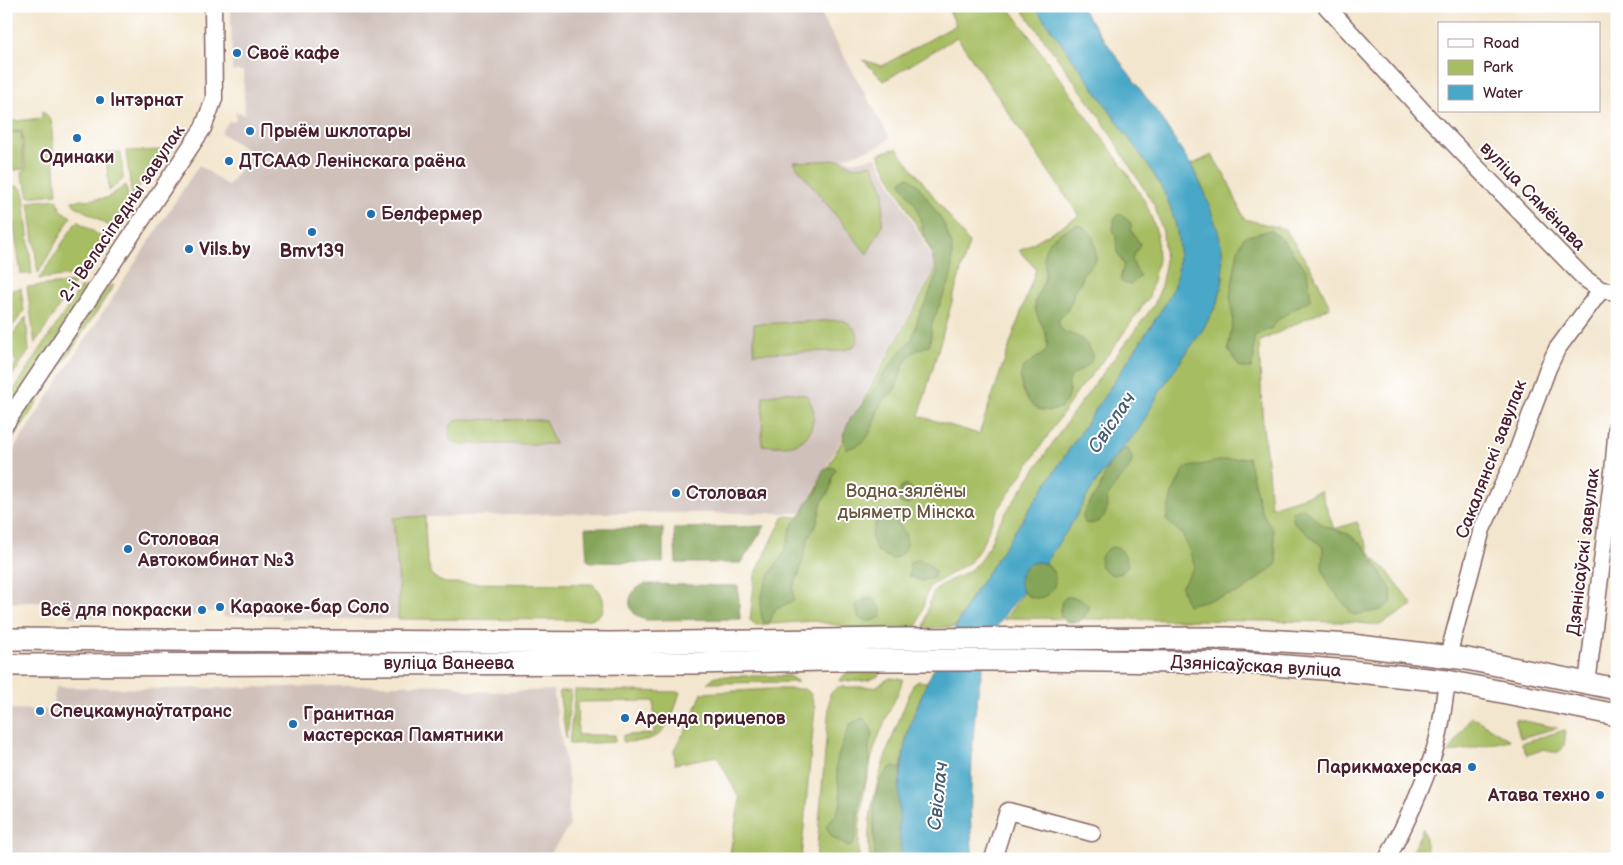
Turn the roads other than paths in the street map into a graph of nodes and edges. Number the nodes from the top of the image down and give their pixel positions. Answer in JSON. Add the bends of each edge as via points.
{"nodes":[{"id":1,"x":214,"y":6,"type":"edge"},
{"id":2,"x":1326,"y":6,"type":"edge"},
{"id":3,"x":1609,"y":291,"type":"edge"},
{"id":4,"x":6,"y":422,"type":"edge"},
{"id":5,"x":1617,"y":425,"type":"edge"},
{"id":6,"x":892,"y":639,"type":"joint"},
{"id":7,"x":6,"y":640,"type":"edge"},
{"id":8,"x":31,"y":640,"type":"junction"},
{"id":9,"x":611,"y":653,"type":"junction"},
{"id":10,"x":1448,"y":656,"type":"junction"},
{"id":11,"x":892,"y":661,"type":"joint"},
{"id":12,"x":6,"y":665,"type":"edge"},
{"id":13,"x":30,"y":665,"type":"junction"},
{"id":14,"x":1447,"y":681,"type":"junction"},
{"id":15,"x":1601,"y":686,"type":"edge"},
{"id":16,"x":1574,"y":707,"type":"junction"},
{"id":17,"x":1617,"y":715,"type":"edge"},
{"id":18,"x":1092,"y":833,"type":"dead end"},
{"id":19,"x":993,"y":859,"type":"edge"},
{"id":20,"x":1387,"y":859,"type":"edge"}],
"edges":[{"from":1,"to":4,"type":"street","name":"2-і Веласіпедны завулак","via":[[214,99],[203,128]]},
{"from":2,"to":3,"type":"street","name":"вуліца Сямёнава","via":[[1584,278]]},
{"from":3,"to":10,"type":"street","name":"Сакалянскі завулак","via":[[1561,342],[1548,368],[1512,465],[1482,529]]},
{"from":5,"to":15,"type":"street","name":"Дзянісаўскі завулак"},
{"from":6,"to":9,"type":"main road","name":"вуліца Ванеева"},
{"from":6,"to":10,"type":"main road","name":"Дзянісаўская вуліца","via":[[1227,638],[1351,645]]},
{"from":7,"to":8,"type":"main road","name":"вуліца Ванеева"},
{"from":8,"to":9,"type":"main road","name":"вуліца Ванеева"},
{"from":8,"to":13,"type":"street"},
{"from":9,"to":11,"type":"main road","name":"вуліца Ванеева","via":[[693,663]]},
{"from":9,"to":13,"type":"main road","name":"вуліца Ванеева"},
{"from":10,"to":15,"type":"main road","name":"Дзянісаўская вуліца"},
{"from":11,"to":14,"type":"main road","name":"Дзянісаўская вуліца","via":[[1248,663]]},
{"from":12,"to":13,"type":"main road","name":"вуліца Ванеева"},
{"from":14,"to":16,"type":"main road","name":"Дзянісаўская вуліца"},
{"from":14,"to":20,"type":"street","via":[[1440,728],[1429,765]]},
{"from":15,"to":16,"type":"main road"},
{"from":16,"to":17,"type":"main road","name":"Дзянісаўская вуліца"},
{"from":18,"to":19,"type":"street","via":[[1008,811]]}]}
